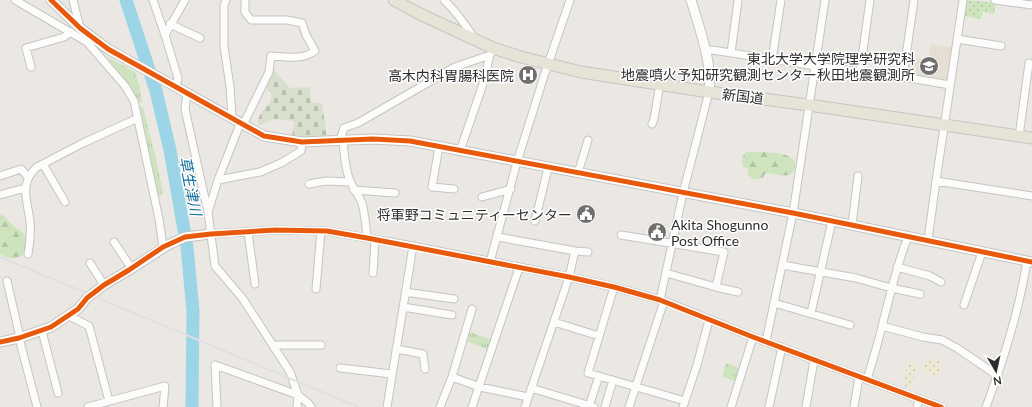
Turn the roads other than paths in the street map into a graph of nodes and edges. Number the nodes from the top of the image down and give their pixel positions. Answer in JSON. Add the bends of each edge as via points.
{"nodes":[{"id":1,"x":16,"y":0,"type":"edge"},
{"id":2,"x":51,"y":0,"type":"edge"},
{"id":3,"x":73,"y":0,"type":"edge"},
{"id":4,"x":153,"y":0,"type":"edge"},
{"id":5,"x":185,"y":0,"type":"edge"},
{"id":6,"x":226,"y":0,"type":"edge"},
{"id":7,"x":245,"y":0,"type":"edge"},
{"id":8,"x":394,"y":0,"type":"edge"},
{"id":9,"x":444,"y":0,"type":"edge"},
{"id":10,"x":570,"y":0,"type":"edge"},
{"id":11,"x":691,"y":0,"type":"edge"},
{"id":12,"x":738,"y":0,"type":"edge"},
{"id":13,"x":781,"y":0,"type":"edge"},
{"id":14,"x":825,"y":0,"type":"edge"},
{"id":15,"x":870,"y":0,"type":"edge"},
{"id":16,"x":914,"y":0,"type":"edge"},
{"id":17,"x":963,"y":0,"type":"edge"},
{"id":18,"x":995,"y":0,"type":"edge"},
{"id":19,"x":1018,"y":2,"type":"edge"},
{"id":20,"x":1032,"y":5,"type":"edge"},
{"id":21,"x":170,"y":24,"type":"junction"},
{"id":22,"x":79,"y":31,"type":"junction"},
{"id":23,"x":165,"y":34,"type":"junction"},
{"id":24,"x":200,"y":38,"type":"dead end"},
{"id":25,"x":957,"y":38,"type":"junction"},
{"id":26,"x":475,"y":40,"type":"junction"},
{"id":27,"x":87,"y":42,"type":"junction"},
{"id":28,"x":1001,"y":46,"type":"dead end"},
{"id":29,"x":491,"y":51,"type":"junction"},
{"id":30,"x":705,"y":51,"type":"junction"},
{"id":31,"x":731,"y":53,"type":"junction"},
{"id":32,"x":772,"y":60,"type":"junction"},
{"id":33,"x":1029,"y":63,"type":"dead end"},
{"id":34,"x":548,"y":64,"type":"junction"},
{"id":35,"x":816,"y":66,"type":"junction"},
{"id":36,"x":31,"y":67,"type":"dead end"},
{"id":37,"x":860,"y":72,"type":"junction"},
{"id":38,"x":903,"y":77,"type":"junction"},
{"id":39,"x":660,"y":84,"type":"junction"},
{"id":40,"x":950,"y":85,"type":"junction"},
{"id":41,"x":175,"y":87,"type":"junction"},
{"id":42,"x":709,"y":92,"type":"junction"},
{"id":43,"x":187,"y":93,"type":"junction"},
{"id":44,"x":809,"y":105,"type":"junction"},
{"id":45,"x":138,"y":118,"type":"junction"},
{"id":46,"x":238,"y":122,"type":"junction"},
{"id":47,"x":652,"y":124,"type":"dead end"},
{"id":48,"x":944,"y":125,"type":"junction"},
{"id":49,"x":1019,"y":136,"type":"junction"},
{"id":50,"x":1032,"y":138,"type":"edge"},
{"id":51,"x":342,"y":140,"type":"junction"},
{"id":52,"x":588,"y":140,"type":"dead end"},
{"id":53,"x":302,"y":142,"type":"junction"},
{"id":54,"x":439,"y":147,"type":"junction"},
{"id":55,"x":460,"y":151,"type":"junction"},
{"id":56,"x":517,"y":162,"type":"junction"},
{"id":57,"x":43,"y":164,"type":"junction"},
{"id":58,"x":548,"y":168,"type":"junction"},
{"id":59,"x":578,"y":174,"type":"junction"},
{"id":60,"x":0,"y":176,"type":"edge"},
{"id":61,"x":858,"y":176,"type":"dead end"},
{"id":62,"x":28,"y":177,"type":"junction"},
{"id":63,"x":218,"y":180,"type":"junction"},
{"id":64,"x":936,"y":181,"type":"junction"},
{"id":65,"x":350,"y":182,"type":"junction"},
{"id":66,"x":309,"y":184,"type":"dead end"},
{"id":67,"x":25,"y":188,"type":"junction"},
{"id":68,"x":454,"y":189,"type":"dead end"},
{"id":69,"x":511,"y":189,"type":"junction"},
{"id":70,"x":354,"y":190,"type":"junction"},
{"id":71,"x":395,"y":193,"type":"dead end"},
{"id":72,"x":683,"y":193,"type":"junction"},
{"id":73,"x":0,"y":195,"type":"edge"},
{"id":74,"x":1032,"y":196,"type":"edge"},
{"id":75,"x":482,"y":197,"type":"dead end"},
{"id":76,"x":64,"y":202,"type":"dead end"},
{"id":77,"x":208,"y":212,"type":"junction"},
{"id":78,"x":793,"y":213,"type":"junction"},
{"id":79,"x":535,"y":221,"type":"dead end"},
{"id":80,"x":832,"y":221,"type":"junction"},
{"id":81,"x":852,"y":225,"type":"junction"},
{"id":82,"x":321,"y":231,"type":"junction"},
{"id":83,"x":248,"y":232,"type":"junction"},
{"id":84,"x":209,"y":234,"type":"junction"},
{"id":85,"x":621,"y":235,"type":"dead end"},
{"id":86,"x":498,"y":237,"type":"junction"},
{"id":87,"x":908,"y":237,"type":"junction"},
{"id":88,"x":366,"y":238,"type":"junction"},
{"id":89,"x":375,"y":239,"type":"junction"},
{"id":90,"x":928,"y":240,"type":"junction"},
{"id":91,"x":114,"y":242,"type":"dead end"},
{"id":92,"x":672,"y":244,"type":"junction"},
{"id":93,"x":165,"y":246,"type":"junction"},
{"id":94,"x":413,"y":246,"type":"junction"},
{"id":95,"x":575,"y":250,"type":"junction"},
{"id":96,"x":588,"y":252,"type":"dead end"},
{"id":97,"x":982,"y":252,"type":"junction"},
{"id":98,"x":28,"y":254,"type":"dead end"},
{"id":99,"x":1030,"y":261,"type":"edge"},
{"id":100,"x":490,"y":262,"type":"junction"},
{"id":101,"x":90,"y":263,"type":"dead end"},
{"id":102,"x":782,"y":265,"type":"junction"},
{"id":103,"x":897,"y":267,"type":"junction"},
{"id":104,"x":132,"y":268,"type":"junction"},
{"id":105,"x":519,"y":268,"type":"junction"},
{"id":106,"x":820,"y":272,"type":"junction"},
{"id":107,"x":373,"y":273,"type":"dead end"},
{"id":108,"x":666,"y":273,"type":"junction"},
{"id":109,"x":569,"y":277,"type":"junction"},
{"id":110,"x":7,"y":281,"type":"dead end"},
{"id":111,"x":940,"y":282,"type":"dead end"},
{"id":112,"x":255,"y":284,"type":"dead end"},
{"id":113,"x":104,"y":285,"type":"junction"},
{"id":114,"x":614,"y":287,"type":"junction"},
{"id":115,"x":716,"y":287,"type":"junction"},
{"id":116,"x":891,"y":288,"type":"junction"},
{"id":117,"x":316,"y":289,"type":"dead end"},
{"id":118,"x":405,"y":292,"type":"junction"},
{"id":119,"x":738,"y":292,"type":"dead end"},
{"id":120,"x":920,"y":294,"type":"dead end"},
{"id":121,"x":454,"y":299,"type":"dead end"},
{"id":122,"x":662,"y":301,"type":"junction"},
{"id":123,"x":774,"y":303,"type":"junction"},
{"id":124,"x":964,"y":305,"type":"dead end"},
{"id":125,"x":403,"y":307,"type":"junction"},
{"id":126,"x":472,"y":309,"type":"dead end"},
{"id":127,"x":811,"y":313,"type":"junction"},
{"id":128,"x":452,"y":315,"type":"dead end"},
{"id":129,"x":70,"y":316,"type":"junction"},
{"id":130,"x":709,"y":320,"type":"junction"},
{"id":131,"x":554,"y":322,"type":"junction"},
{"id":132,"x":850,"y":325,"type":"dead end"},
{"id":133,"x":882,"y":326,"type":"junction"},
{"id":134,"x":42,"y":331,"type":"junction"},
{"id":135,"x":599,"y":336,"type":"junction"},
{"id":136,"x":753,"y":337,"type":"junction"},
{"id":137,"x":20,"y":338,"type":"junction"},
{"id":138,"x":766,"y":341,"type":"junction"},
{"id":139,"x":0,"y":342,"type":"edge"},
{"id":140,"x":273,"y":345,"type":"junction"},
{"id":141,"x":321,"y":345,"type":"dead end"},
{"id":142,"x":782,"y":348,"type":"junction"},
{"id":143,"x":396,"y":349,"type":"junction"},
{"id":144,"x":814,"y":360,"type":"junction"},
{"id":145,"x":340,"y":368,"type":"dead end"},
{"id":146,"x":425,"y":370,"type":"dead end"},
{"id":147,"x":392,"y":374,"type":"junction"},
{"id":148,"x":599,"y":376,"type":"junction"},
{"id":149,"x":859,"y":376,"type":"junction"},
{"id":150,"x":998,"y":376,"type":"junction"},
{"id":151,"x":452,"y":377,"type":"junction"},
{"id":152,"x":613,"y":380,"type":"junction"},
{"id":153,"x":867,"y":380,"type":"junction"},
{"id":154,"x":636,"y":386,"type":"junction"},
{"id":155,"x":480,"y":387,"type":"junction"},
{"id":156,"x":531,"y":388,"type":"junction"},
{"id":157,"x":58,"y":392,"type":"dead end"},
{"id":158,"x":298,"y":395,"type":"junction"},
{"id":159,"x":528,"y":397,"type":"junction"},
{"id":160,"x":919,"y":399,"type":"junction"},
{"id":161,"x":108,"y":401,"type":"junction"},
{"id":162,"x":684,"y":404,"type":"edge"},
{"id":163,"x":591,"y":406,"type":"edge"},
{"id":164,"x":37,"y":407,"type":"edge"},
{"id":165,"x":88,"y":407,"type":"edge"},
{"id":166,"x":163,"y":407,"type":"edge"},
{"id":167,"x":217,"y":407,"type":"edge"},
{"id":168,"x":297,"y":407,"type":"edge"},
{"id":169,"x":311,"y":407,"type":"edge"},
{"id":170,"x":387,"y":407,"type":"edge"},
{"id":171,"x":440,"y":407,"type":"edge"},
{"id":172,"x":472,"y":407,"type":"edge"},
{"id":173,"x":525,"y":407,"type":"edge"},
{"id":174,"x":604,"y":407,"type":"edge"},
{"id":175,"x":629,"y":407,"type":"edge"},
{"id":176,"x":731,"y":407,"type":"edge"},
{"id":177,"x":769,"y":407,"type":"edge"},
{"id":178,"x":806,"y":407,"type":"edge"},
{"id":179,"x":854,"y":407,"type":"edge"},
{"id":180,"x":917,"y":407,"type":"edge"},
{"id":181,"x":941,"y":407,"type":"edge"},
{"id":182,"x":986,"y":407,"type":"edge"}],
"edges":[{"from":1,"to":22,"type":"street"},
{"from":2,"to":22,"type":"street"},
{"from":3,"to":22,"type":"street"},
{"from":4,"to":23,"type":"street"},
{"from":5,"to":21,"type":"street"},
{"from":6,"to":46,"type":"street","via":[[224,47]]},
{"from":7,"to":46,"type":"street","via":[[245,12],[251,20],[287,20],[302,23],[315,51],[309,55],[295,57],[271,56],[269,72]]},
{"from":8,"to":26,"type":"main road","name":"新国道"},
{"from":9,"to":26,"type":"street","via":[[464,21]]},
{"from":10,"to":34,"type":"street"},
{"from":11,"to":30,"type":"street"},
{"from":12,"to":31,"type":"street"},
{"from":13,"to":32,"type":"street"},
{"from":14,"to":35,"type":"street"},
{"from":15,"to":37,"type":"street"},
{"from":16,"to":38,"type":"street"},
{"from":17,"to":25,"type":"street"},
{"from":18,"to":19,"type":"street"},
{"from":19,"to":20,"type":"street"},
{"from":21,"to":23,"type":"street"},
{"from":21,"to":24,"type":"street"},
{"from":22,"to":27,"type":"street"},
{"from":22,"to":27,"type":"street"},
{"from":22,"to":36,"type":"street","via":[[26,48]]},
{"from":22,"to":41,"type":"street"},
{"from":23,"to":41,"type":"street","via":[[178,78]]},
{"from":25,"to":28,"type":"street"},
{"from":25,"to":40,"type":"street"},
{"from":26,"to":29,"type":"main road","name":"新国道"},
{"from":27,"to":45,"type":"street","via":[[125,86],[134,101]]},
{"from":29,"to":34,"type":"main road","name":"新国道"},
{"from":29,"to":51,"type":"street","via":[[456,67],[358,123],[344,128]]},
{"from":29,"to":55,"type":"street","via":[[482,87]]},
{"from":30,"to":31,"type":"street"},
{"from":30,"to":42,"type":"street"},
{"from":31,"to":32,"type":"street"},
{"from":32,"to":35,"type":"street"},
{"from":33,"to":49,"type":"street"},
{"from":34,"to":39,"type":"main road","name":"新国道","via":[[581,72]]},
{"from":34,"to":56,"type":"street"},
{"from":35,"to":37,"type":"street"},
{"from":35,"to":44,"type":"street"},
{"from":37,"to":38,"type":"street"},
{"from":38,"to":40,"type":"street"},
{"from":39,"to":42,"type":"main road","name":"新国道"},
{"from":39,"to":47,"type":"street"},
{"from":40,"to":48,"type":"street"},
{"from":41,"to":43,"type":"street"},
{"from":42,"to":44,"type":"main road","name":"新国道"},
{"from":42,"to":72,"type":"street"},
{"from":43,"to":46,"type":"street"},
{"from":43,"to":77,"type":"street","via":[[185,109]]},
{"from":44,"to":48,"type":"main road","name":"新国道"},
{"from":44,"to":78,"type":"street"},
{"from":45,"to":57,"type":"street"},
{"from":45,"to":93,"type":"street"},
{"from":46,"to":53,"type":"street","via":[[264,136]]},
{"from":46,"to":63,"type":"street"},
{"from":48,"to":49,"type":"main road","name":"新国道"},
{"from":48,"to":64,"type":"street"},
{"from":49,"to":50,"type":"main road","name":"新国道"},
{"from":51,"to":53,"type":"street"},
{"from":51,"to":54,"type":"street","via":[[410,141]]},
{"from":51,"to":65,"type":"street"},
{"from":52,"to":59,"type":"street"},
{"from":53,"to":63,"type":"street","via":[[301,151],[281,164],[260,172]]},
{"from":54,"to":55,"type":"street"},
{"from":54,"to":68,"type":"street","via":[[432,188]]},
{"from":55,"to":56,"type":"street"},
{"from":56,"to":58,"type":"street"},
{"from":56,"to":69,"type":"street"},
{"from":57,"to":62,"type":"street"},
{"from":57,"to":76,"type":"street"},
{"from":58,"to":59,"type":"street"},
{"from":58,"to":79,"type":"street"},
{"from":59,"to":72,"type":"street"},
{"from":60,"to":62,"type":"street","via":[[21,169]]},
{"from":61,"to":81,"type":"street"},
{"from":62,"to":67,"type":"street"},
{"from":63,"to":77,"type":"street"},
{"from":64,"to":74,"type":"street"},
{"from":64,"to":90,"type":"street"},
{"from":65,"to":66,"type":"street","via":[[326,181]]},
{"from":65,"to":70,"type":"street"},
{"from":67,"to":73,"type":"street"},
{"from":67,"to":98,"type":"street","via":[[31,238]]},
{"from":69,"to":75,"type":"street"},
{"from":69,"to":86,"type":"street"},
{"from":70,"to":71,"type":"street"},
{"from":70,"to":88,"type":"street","via":[[361,201]]},
{"from":72,"to":78,"type":"street"},
{"from":72,"to":92,"type":"street"},
{"from":77,"to":84,"type":"street"},
{"from":78,"to":80,"type":"street"},
{"from":78,"to":102,"type":"street"},
{"from":80,"to":81,"type":"street"},
{"from":80,"to":106,"type":"street"},
{"from":81,"to":87,"type":"street"},
{"from":82,"to":83,"type":"street"},
{"from":82,"to":88,"type":"street"},
{"from":82,"to":117,"type":"street"},
{"from":83,"to":84,"type":"street"},
{"from":83,"to":112,"type":"street"},
{"from":84,"to":93,"type":"street","via":[[186,237]]},
{"from":84,"to":140,"type":"street","via":[[215,266],[243,299]]},
{"from":85,"to":92,"type":"street"},
{"from":86,"to":95,"type":"street"},
{"from":86,"to":100,"type":"street"},
{"from":87,"to":90,"type":"street"},
{"from":87,"to":103,"type":"street"},
{"from":88,"to":89,"type":"street"},
{"from":89,"to":94,"type":"street"},
{"from":89,"to":107,"type":"street"},
{"from":90,"to":97,"type":"street"},
{"from":91,"to":104,"type":"street"},
{"from":92,"to":108,"type":"street"},
{"from":92,"to":115,"type":"street","via":[[724,252]]},
{"from":93,"to":104,"type":"street"},
{"from":94,"to":100,"type":"street"},
{"from":94,"to":118,"type":"street"},
{"from":95,"to":96,"type":"street"},
{"from":95,"to":109,"type":"street"},
{"from":97,"to":99,"type":"street"},
{"from":97,"to":124,"type":"street"},
{"from":99,"to":150,"type":"street"},
{"from":100,"to":105,"type":"street"},
{"from":101,"to":113,"type":"street"},
{"from":102,"to":106,"type":"street"},
{"from":102,"to":123,"type":"street"},
{"from":103,"to":111,"type":"street","via":[[930,276]]},
{"from":103,"to":116,"type":"street"},
{"from":104,"to":113,"type":"street"},
{"from":105,"to":109,"type":"street"},
{"from":105,"to":155,"type":"street"},
{"from":106,"to":116,"type":"street","via":[[856,278]]},
{"from":106,"to":127,"type":"street"},
{"from":108,"to":115,"type":"street"},
{"from":108,"to":122,"type":"street"},
{"from":109,"to":114,"type":"street"},
{"from":109,"to":131,"type":"street"},
{"from":110,"to":137,"type":"street"},
{"from":113,"to":129,"type":"street"},
{"from":114,"to":122,"type":"street"},
{"from":114,"to":135,"type":"street"},
{"from":115,"to":119,"type":"street"},
{"from":116,"to":120,"type":"street"},
{"from":116,"to":133,"type":"street"},
{"from":118,"to":121,"type":"street"},
{"from":118,"to":125,"type":"street"},
{"from":122,"to":130,"type":"street"},
{"from":122,"to":154,"type":"street"},
{"from":123,"to":127,"type":"street"},
{"from":123,"to":138,"type":"street"},
{"from":125,"to":128,"type":"street"},
{"from":125,"to":143,"type":"street"},
{"from":126,"to":151,"type":"street"},
{"from":127,"to":132,"type":"street"},
{"from":129,"to":134,"type":"street"},
{"from":129,"to":161,"type":"street","via":[[89,326]]},
{"from":130,"to":136,"type":"street"},
{"from":130,"to":162,"type":"street"},
{"from":131,"to":135,"type":"street"},
{"from":131,"to":156,"type":"street"},
{"from":133,"to":150,"type":"street","via":[[942,340]]},
{"from":133,"to":153,"type":"street"},
{"from":134,"to":137,"type":"street"},
{"from":134,"to":157,"type":"street"},
{"from":135,"to":148,"type":"street","via":[[588,373]]},
{"from":136,"to":138,"type":"street"},
{"from":136,"to":176,"type":"street"},
{"from":137,"to":139,"type":"street"},
{"from":137,"to":164,"type":"street"},
{"from":138,"to":142,"type":"street"},
{"from":140,"to":141,"type":"street"},
{"from":140,"to":158,"type":"street","via":[[292,377]]},
{"from":142,"to":144,"type":"street"},
{"from":142,"to":177,"type":"street"},
{"from":143,"to":146,"type":"street","via":[[423,354]]},
{"from":143,"to":147,"type":"street"},
{"from":144,"to":149,"type":"street"},
{"from":144,"to":178,"type":"street"},
{"from":145,"to":147,"type":"street"},
{"from":147,"to":170,"type":"street"},
{"from":148,"to":152,"type":"street"},
{"from":148,"to":163,"type":"street"},
{"from":149,"to":153,"type":"street"},
{"from":149,"to":179,"type":"street"},
{"from":150,"to":182,"type":"street"},
{"from":151,"to":155,"type":"street"},
{"from":151,"to":171,"type":"street"},
{"from":152,"to":154,"type":"street"},
{"from":152,"to":174,"type":"street"},
{"from":153,"to":160,"type":"street"},
{"from":154,"to":162,"type":"street"},
{"from":154,"to":175,"type":"street"},
{"from":155,"to":159,"type":"street"},
{"from":155,"to":172,"type":"street"},
{"from":156,"to":159,"type":"street"},
{"from":156,"to":163,"type":"street"},
{"from":158,"to":167,"type":"street","via":[[215,365]]},
{"from":158,"to":168,"type":"street"},
{"from":158,"to":169,"type":"street"},
{"from":159,"to":173,"type":"street"},
{"from":160,"to":180,"type":"street"},
{"from":160,"to":181,"type":"street"},
{"from":161,"to":165,"type":"street"},
{"from":161,"to":166,"type":"street","via":[[165,386]]}]}
